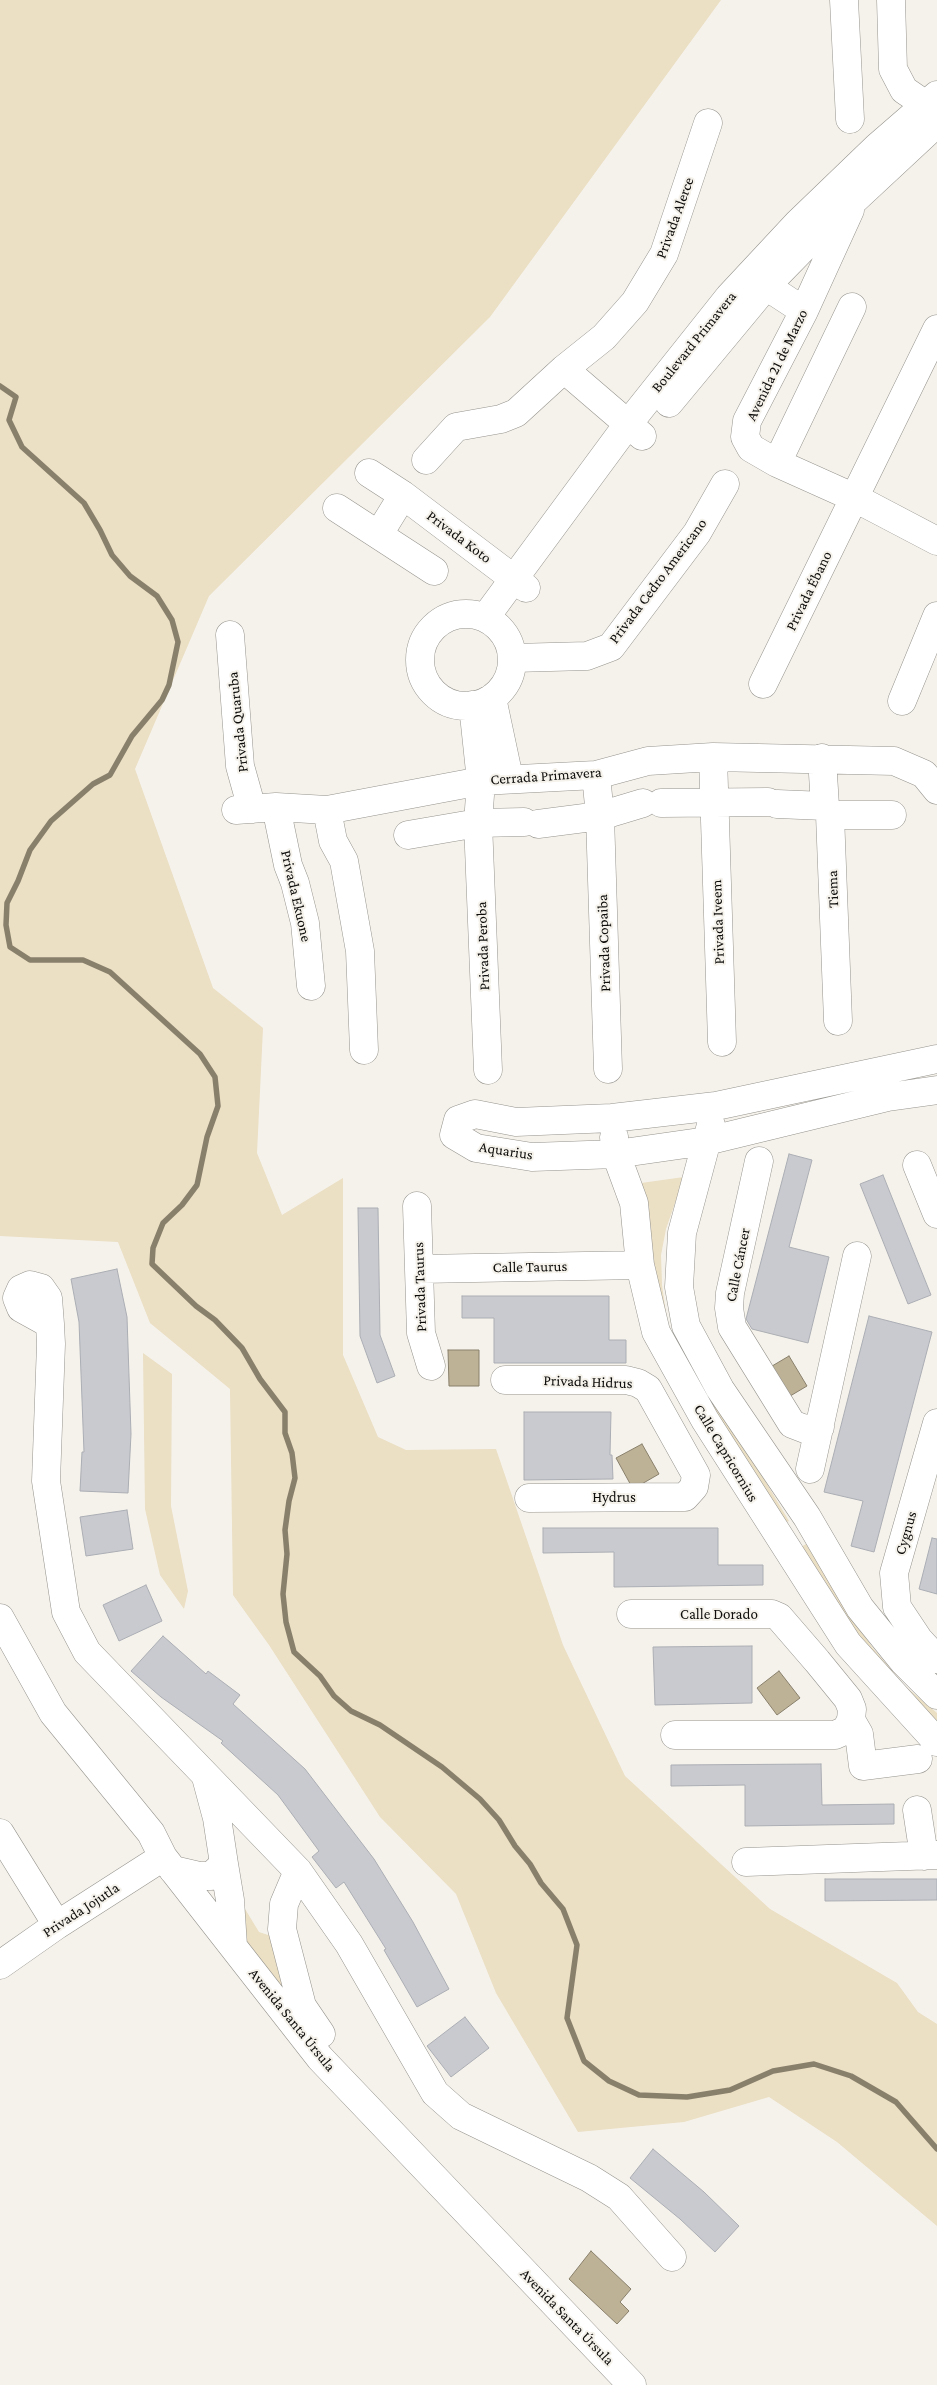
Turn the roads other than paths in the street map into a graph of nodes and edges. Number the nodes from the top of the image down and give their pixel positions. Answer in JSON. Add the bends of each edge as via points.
{"nodes":[{"id":1,"x":844,"y":0,"type":"edge"},
{"id":2,"x":891,"y":0,"type":"edge"},
{"id":3,"x":933,"y":108,"type":"edge"},
{"id":4,"x":850,"y":119,"type":"dead end"},
{"id":5,"x":708,"y":123,"type":"dead end"},
{"id":6,"x":849,"y":190,"type":"junction"},
{"id":7,"x":766,"y":286,"type":"junction"},
{"id":8,"x":852,"y":307,"type":"dead end"},
{"id":9,"x":804,"y":311,"type":"junction"},
{"id":10,"x":937,"y":329,"type":"edge"},
{"id":11,"x":564,"y":369,"type":"junction"},
{"id":12,"x":635,"y":430,"type":"junction"},
{"id":13,"x":426,"y":460,"type":"dead end"},
{"id":14,"x":777,"y":463,"type":"junction"},
{"id":15,"x":369,"y":473,"type":"dead end"},
{"id":16,"x":725,"y":484,"type":"dead end"},
{"id":17,"x":404,"y":495,"type":"junction"},
{"id":18,"x":855,"y":498,"type":"junction"},
{"id":19,"x":337,"y":508,"type":"dead end"},
{"id":20,"x":379,"y":534,"type":"junction"},
{"id":21,"x":937,"y":541,"type":"edge"},
{"id":22,"x":434,"y":571,"type":"dead end"},
{"id":23,"x":520,"y":584,"type":"junction"},
{"id":24,"x":937,"y":616,"type":"edge"},
{"id":25,"x":491,"y":622,"type":"junction"},
{"id":26,"x":230,"y":635,"type":"dead end"},
{"id":27,"x":514,"y":658,"type":"junction"},
{"id":28,"x":763,"y":684,"type":"dead end"},
{"id":29,"x":902,"y":701,"type":"dead end"},
{"id":30,"x":482,"y":702,"type":"junction"},
{"id":31,"x":713,"y":757,"type":"junction"},
{"id":32,"x":822,"y":758,"type":"junction"},
{"id":33,"x":596,"y":775,"type":"junction"},
{"id":34,"x":508,"y":778,"type":"junction"},
{"id":35,"x":481,"y":781,"type":"junction"},
{"id":36,"x":937,"y":790,"type":"edge"},
{"id":37,"x":714,"y":801,"type":"junction"},
{"id":38,"x":255,"y":808,"type":"junction"},
{"id":39,"x":327,"y":810,"type":"junction"},
{"id":40,"x":828,"y":811,"type":"junction"},
{"id":41,"x":892,"y":815,"type":"dead end"},
{"id":42,"x":600,"y":816,"type":"junction"},
{"id":43,"x":478,"y":823,"type":"junction"},
{"id":44,"x":408,"y":836,"type":"dead end"},
{"id":45,"x":311,"y":986,"type":"dead end"},
{"id":46,"x":838,"y":1021,"type":"dead end"},
{"id":47,"x":722,"y":1042,"type":"dead end"},
{"id":48,"x":364,"y":1050,"type":"dead end"},
{"id":49,"x":937,"y":1059,"type":"edge"},
{"id":50,"x":608,"y":1069,"type":"dead end"},
{"id":51,"x":488,"y":1070,"type":"dead end"},
{"id":52,"x":937,"y":1090,"type":"edge"},
{"id":53,"x":716,"y":1106,"type":"junction"},
{"id":54,"x":612,"y":1118,"type":"junction"},
{"id":55,"x":707,"y":1141,"type":"junction"},
{"id":56,"x":616,"y":1154,"type":"junction"},
{"id":57,"x":759,"y":1161,"type":"dead end"},
{"id":58,"x":917,"y":1165,"type":"dead end"},
{"id":59,"x":417,"y":1206,"type":"dead end"},
{"id":60,"x":937,"y":1214,"type":"edge"},
{"id":61,"x":857,"y":1256,"type":"dead end"},
{"id":62,"x":640,"y":1265,"type":"junction"},
{"id":63,"x":420,"y":1269,"type":"junction"},
{"id":64,"x":50,"y":1324,"type":"dead end"},
{"id":65,"x":686,"y":1326,"type":"junction"},
{"id":66,"x":656,"y":1332,"type":"junction"},
{"id":67,"x":755,"y":1365,"type":"junction"},
{"id":68,"x":431,"y":1366,"type":"dead end"},
{"id":69,"x":505,"y":1380,"type":"dead end"},
{"id":70,"x":720,"y":1389,"type":"junction"},
{"id":71,"x":705,"y":1420,"type":"junction"},
{"id":72,"x":937,"y":1423,"type":"edge"},
{"id":73,"x":820,"y":1427,"type":"junction"},
{"id":74,"x":673,"y":1434,"type":"junction"},
{"id":75,"x":810,"y":1469,"type":"dead end"},
{"id":76,"x":694,"y":1487,"type":"joint"},
{"id":77,"x":529,"y":1498,"type":"dead end"},
{"id":78,"x":807,"y":1517,"type":"junction"},
{"id":79,"x":778,"y":1537,"type":"junction"},
{"id":80,"x":631,"y":1614,"type":"dead end"},
{"id":81,"x":0,"y":1618,"type":"edge"},
{"id":82,"x":848,"y":1644,"type":"junction"},
{"id":83,"x":928,"y":1649,"type":"edge"},
{"id":84,"x":817,"y":1661,"type":"junction"},
{"id":85,"x":903,"y":1662,"type":"junction"},
{"id":86,"x":937,"y":1695,"type":"edge"},
{"id":87,"x":851,"y":1720,"type":"junction"},
{"id":88,"x":675,"y":1735,"type":"dead end"},
{"id":89,"x":927,"y":1750,"type":"edge"},
{"id":90,"x":205,"y":1774,"type":"junction"},
{"id":91,"x":917,"y":1810,"type":"dead end"},
{"id":92,"x":0,"y":1833,"type":"edge"},
{"id":93,"x":930,"y":1856,"type":"edge"},
{"id":94,"x":746,"y":1862,"type":"dead end"},
{"id":95,"x":168,"y":1864,"type":"junction"},
{"id":96,"x":224,"y":1864,"type":"junction"},
{"id":97,"x":298,"y":1871,"type":"junction"},
{"id":98,"x":57,"y":1925,"type":"junction"},
{"id":99,"x":233,"y":1946,"type":"junction"},
{"id":100,"x":0,"y":1965,"type":"edge"},
{"id":101,"x":358,"y":2098,"type":"junction"},
{"id":102,"x":672,"y":2257,"type":"dead end"},
{"id":103,"x":632,"y":2385,"type":"edge"}],
"edges":[{"from":1,"to":4,"type":"street"},
{"from":2,"to":3,"type":"street","via":[[893,69],[904,90]]},
{"from":3,"to":6,"type":"street","name":"Boulevard Primavera"},
{"from":5,"to":11,"type":"street","name":"Privada Alerce","via":[[664,254],[635,302],[604,337]]},
{"from":6,"to":7,"type":"street","name":"Boulevard Primavera"},
{"from":6,"to":9,"type":"street","name":"Avenida 21 de Marzo"},
{"from":6,"to":12,"type":"street","name":"Boulevard Primavera","via":[[798,223],[730,297]]},
{"from":7,"to":9,"type":"street"},
{"from":7,"to":12,"type":"street","name":"Boulevard Primavera"},
{"from":8,"to":14,"type":"street"},
{"from":9,"to":14,"type":"street","name":"Avenida 21 de Marzo","via":[[747,421],[746,437],[751,448]]},
{"from":10,"to":18,"type":"street"},
{"from":11,"to":12,"type":"street"},
{"from":11,"to":13,"type":"street","name":"Privada Alerce","via":[[516,413],[456,427]]},
{"from":12,"to":23,"type":"street","name":"Boulevard Primavera"},
{"from":14,"to":18,"type":"street","name":"Avenida 21 de Marzo"},
{"from":15,"to":17,"type":"street","name":"Privada Koto"},
{"from":16,"to":27,"type":"street","name":"Privada Cedro Americano","via":[[697,533],[611,647],[587,656]]},
{"from":17,"to":20,"type":"street"},
{"from":17,"to":23,"type":"street","name":"Privada Koto"},
{"from":18,"to":21,"type":"street","name":"Avenida 21 de Marzo"},
{"from":18,"to":28,"type":"street","name":"Privada Ébano"},
{"from":19,"to":20,"type":"street"},
{"from":20,"to":22,"type":"street"},
{"from":23,"to":25,"type":"street","name":"Boulevard Primavera"},
{"from":24,"to":29,"type":"street"},
{"from":25,"to":27,"type":"street","via":[[505,634]]},
{"from":25,"to":30,"type":"street","via":[[474,614],[445,618],[426,634],[419,653],[421,673],[430,690],[446,703],[466,707]]},
{"from":26,"to":38,"type":"street","name":"Privada Quaruba","via":[[240,766]]},
{"from":27,"to":30,"type":"street","via":[[512,672],[502,690]]},
{"from":30,"to":34,"type":"street"},
{"from":30,"to":35,"type":"street"},
{"from":31,"to":32,"type":"street","name":"Cerrada Primavera"},
{"from":31,"to":33,"type":"street","name":"Cerrada Primavera","via":[[648,762]]},
{"from":31,"to":37,"type":"street","name":"Privada Iveem"},
{"from":32,"to":36,"type":"street","name":"Cerrada Primavera","via":[[894,761],[924,774]]},
{"from":32,"to":40,"type":"street","name":"Tiema"},
{"from":33,"to":34,"type":"street","name":"Cerrada Primavera"},
{"from":33,"to":42,"type":"street","name":"Privada Copaiba"},
{"from":34,"to":35,"type":"street","name":"Cerrada Primavera"},
{"from":35,"to":39,"type":"street","name":"Cerrada Primavera"},
{"from":35,"to":43,"type":"street","name":"Privada Peroba"},
{"from":37,"to":40,"type":"street","via":[[773,803]]},
{"from":37,"to":42,"type":"street","via":[[652,803]]},
{"from":37,"to":47,"type":"street","name":"Privada Iveem"},
{"from":38,"to":39,"type":"street","name":"Cerrada Primavera"},
{"from":38,"to":45,"type":"street","name":"Privada Ekuone","via":[[295,883],[304,923]]},
{"from":39,"to":48,"type":"street","via":[[333,841],[344,861],[360,951]]},
{"from":40,"to":41,"type":"street"},
{"from":40,"to":46,"type":"street","name":"Tiema"},
{"from":42,"to":43,"type":"street","via":[[531,823]]},
{"from":42,"to":50,"type":"street","name":"Privada Copaiba"},
{"from":43,"to":44,"type":"street"},
{"from":43,"to":51,"type":"street","name":"Privada Peroba"},
{"from":49,"to":53,"type":"street","name":"Aquarius"},
{"from":52,"to":55,"type":"street","name":"Aquarius","via":[[888,1097]]},
{"from":53,"to":54,"type":"street","name":"Aquarius"},
{"from":53,"to":55,"type":"street","name":"Calle Capricornius"},
{"from":54,"to":56,"type":"street","name":"Calle Capricornius"},
{"from":54,"to":56,"type":"street","name":"Aquarius","via":[[516,1122],[475,1114],[458,1120],[454,1135],[476,1148],[532,1157]]},
{"from":55,"to":56,"type":"street","name":"Aquarius"},
{"from":55,"to":65,"type":"street","name":"Calle Capricornius","via":[[682,1233],[679,1287]]},
{"from":56,"to":62,"type":"street","name":"Calle Capricornius","via":[[634,1203]]},
{"from":57,"to":67,"type":"street","name":"Calle Cáncer","via":[[729,1308],[732,1327]]},
{"from":58,"to":60,"type":"street"},
{"from":59,"to":63,"type":"street","name":"Privada Taurus"},
{"from":61,"to":73,"type":"street"},
{"from":62,"to":63,"type":"street","name":"Calle Taurus"},
{"from":62,"to":66,"type":"street","name":"Calle Capricornius"},
{"from":63,"to":68,"type":"street","name":"Privada Taurus","via":[[421,1333]]},
{"from":64,"to":90,"type":"street","via":[[46,1481],[66,1612],[87,1652]]},
{"from":65,"to":66,"type":"street","via":[[678,1323]]},
{"from":65,"to":70,"type":"street","name":"Calle Capricornius"},
{"from":66,"to":71,"type":"street","name":"Calle Capricornius"},
{"from":67,"to":70,"type":"street"},
{"from":67,"to":73,"type":"street","name":"Calle Cáncer","via":[[792,1424],[805,1430]]},
{"from":69,"to":74,"type":"street","name":"Privada Hidrus","via":[[626,1380],[638,1383],[648,1389]]},
{"from":70,"to":78,"type":"street","name":"Calle Capricornius"},
{"from":71,"to":74,"type":"street"},
{"from":71,"to":79,"type":"street","name":"Calle Capricornius"},
{"from":72,"to":83,"type":"street","name":"Cygnus","via":[[894,1573],[897,1607]]},
{"from":73,"to":75,"type":"street"},
{"from":74,"to":76,"type":"street","name":"Privada Hidrus","via":[[696,1475]]},
{"from":76,"to":77,"type":"street","name":"Hydrus","via":[[685,1497]]},
{"from":78,"to":79,"type":"street"},
{"from":78,"to":85,"type":"street","name":"Calle Capricornius","via":[[860,1608]]},
{"from":79,"to":82,"type":"street","name":"Calle Capricornius"},
{"from":80,"to":84,"type":"street","name":"Calle Dorado","via":[[772,1614],[779,1617]]},
{"from":81,"to":95,"type":"street","name":"Avenida Santa Úrsula","via":[[53,1713],[151,1833]]},
{"from":82,"to":84,"type":"street"},
{"from":82,"to":89,"type":"street","name":"Calle Capricornius"},
{"from":83,"to":85,"type":"street","name":"Cygnus"},
{"from":84,"to":87,"type":"street","name":"Calle Dorado","via":[[848,1699],[852,1709]]},
{"from":85,"to":86,"type":"street","name":"Calle Capricornius"},
{"from":87,"to":88,"type":"street","via":[[846,1730],[835,1736]]},
{"from":87,"to":89,"type":"street","name":"Calle Dorado","via":[[859,1734],[863,1766]]},
{"from":90,"to":96,"type":"street","via":[[217,1818]]},
{"from":90,"to":97,"type":"street"},
{"from":91,"to":93,"type":"street"},
{"from":92,"to":98,"type":"street"},
{"from":93,"to":94,"type":"street"},
{"from":95,"to":96,"type":"street","via":[[200,1876],[211,1876]]},
{"from":95,"to":98,"type":"street","name":"Privada Jojutla"},
{"from":95,"to":99,"type":"street","name":"Avenida Santa Úrsula"},
{"from":96,"to":99,"type":"street"},
{"from":97,"to":101,"type":"street","via":[[284,1904],[282,1929],[285,1942],[302,2006],[338,2058]]},
{"from":97,"to":102,"type":"street","via":[[349,1944],[435,2093],[461,2116],[590,2178],[618,2197]]},
{"from":98,"to":100,"type":"street","name":"Privada Jojutla"},
{"from":99,"to":101,"type":"street","name":"Avenida Santa Úrsula","via":[[320,2058]]},
{"from":101,"to":103,"type":"street","name":"Avenida Santa Úrsula"}]}
